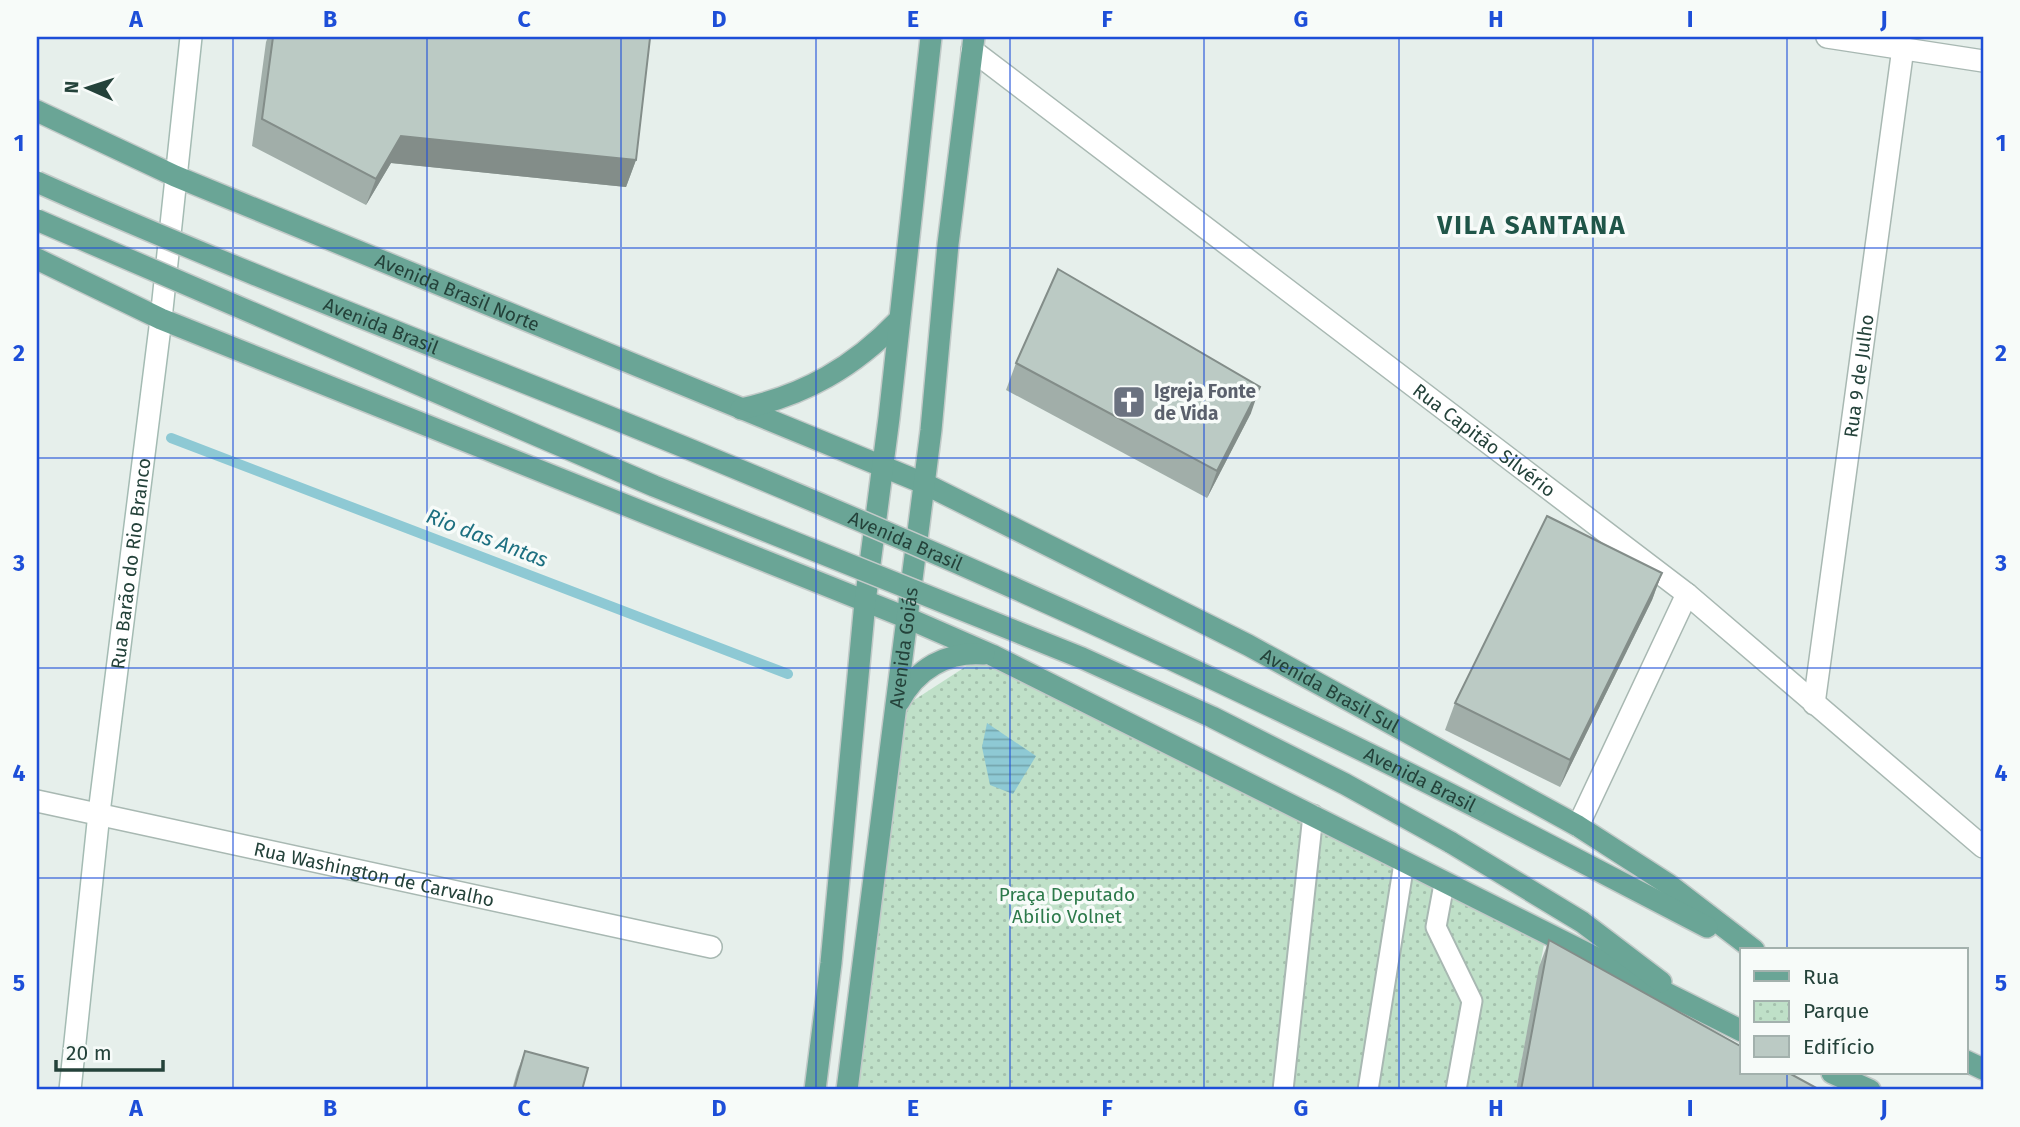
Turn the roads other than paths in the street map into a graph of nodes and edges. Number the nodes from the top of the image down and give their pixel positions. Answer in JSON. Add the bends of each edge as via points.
{"nodes":[{"id":1,"x":191,"y":37,"type":"edge"},
{"id":2,"x":931,"y":37,"type":"edge"},
{"id":3,"x":1826,"y":37,"type":"edge"},
{"id":4,"x":973,"y":43,"type":"edge"},
{"id":5,"x":1903,"y":48,"type":"junction"},
{"id":6,"x":1983,"y":61,"type":"edge"},
{"id":7,"x":37,"y":111,"type":"edge"},
{"id":8,"x":175,"y":176,"type":"junction"},
{"id":9,"x":37,"y":181,"type":"edge"},
{"id":10,"x":37,"y":220,"type":"edge"},
{"id":11,"x":37,"y":259,"type":"edge"},
{"id":12,"x":161,"y":319,"type":"junction"},
{"id":13,"x":899,"y":320,"type":"junction"},
{"id":14,"x":741,"y":409,"type":"junction"},
{"id":15,"x":883,"y":465,"type":"junction"},
{"id":16,"x":923,"y":483,"type":"junction"},
{"id":17,"x":1687,"y":594,"type":"junction"},
{"id":18,"x":865,"y":602,"type":"junction"},
{"id":19,"x":905,"y":617,"type":"junction"},
{"id":20,"x":992,"y":655,"type":"junction"},
{"id":21,"x":1814,"y":704,"type":"junction"},
{"id":22,"x":897,"y":707,"type":"junction"},
{"id":23,"x":37,"y":802,"type":"edge"},
{"id":24,"x":99,"y":813,"type":"junction"},
{"id":25,"x":1313,"y":815,"type":"junction"},
{"id":26,"x":1578,"y":826,"type":"junction"},
{"id":27,"x":1983,"y":846,"type":"edge"},
{"id":28,"x":1404,"y":863,"type":"junction"},
{"id":29,"x":1444,"y":884,"type":"junction"},
{"id":30,"x":711,"y":947,"type":"dead end"},
{"id":31,"x":1749,"y":948,"type":"edge"},
{"id":32,"x":1750,"y":948,"type":"edge"},
{"id":33,"x":1692,"y":1007,"type":"junction"},
{"id":34,"x":1740,"y":1030,"type":"edge"},
{"id":35,"x":1834,"y":1074,"type":"edge"},
{"id":36,"x":70,"y":1090,"type":"edge"},
{"id":37,"x":815,"y":1090,"type":"edge"},
{"id":38,"x":847,"y":1090,"type":"edge"},
{"id":39,"x":1283,"y":1090,"type":"edge"},
{"id":40,"x":1368,"y":1090,"type":"edge"},
{"id":41,"x":1456,"y":1090,"type":"edge"},
{"id":42,"x":1870,"y":1090,"type":"edge"}],
"edges":[{"from":1,"to":8,"type":"street","name":"Rua Barão do Rio Branco"},
{"from":2,"to":13,"type":"main road"},
{"from":3,"to":5,"type":"street"},
{"from":4,"to":16,"type":"main road","name":"Avenida Goiás"},
{"from":4,"to":17,"type":"street","name":"Rua Capitão Silvério"},
{"from":5,"to":6,"type":"street"},
{"from":5,"to":21,"type":"street","name":"Rua 9 de Julho"},
{"from":7,"to":8,"type":"main road","name":"Avenida Brasil Norte"},
{"from":8,"to":12,"type":"street","name":"Rua Barão do Rio Branco"},
{"from":8,"to":14,"type":"main road","name":"Avenida Brasil Norte"},
{"from":9,"to":31,"type":"main road","name":"Avenida Brasil","bridge":true,"via":[[705,456],[1162,654],[1476,807]]},
{"from":10,"to":33,"type":"main road","name":"Avenida Brasil","bridge":true,"via":[[629,476],[1082,658],[1224,723],[1450,842],[1581,922]]},
{"from":11,"to":12,"type":"main road"},
{"from":12,"to":18,"type":"main road"},
{"from":12,"to":24,"type":"street","name":"Rua Barão do Rio Branco"},
{"from":13,"to":14,"type":"main road","via":[[832,376],[782,398]]},
{"from":13,"to":15,"type":"main road"},
{"from":14,"to":15,"type":"main road","name":"Avenida Brasil Norte"},
{"from":15,"to":16,"type":"main road","name":"Avenida Brasil Sul"},
{"from":15,"to":18,"type":"main road"},
{"from":16,"to":19,"type":"main road","name":"Avenida Goiás"},
{"from":16,"to":26,"type":"main road","name":"Avenida Brasil Sul","via":[[1248,645]]},
{"from":17,"to":21,"type":"street","name":"Rua Capitão Silvério"},
{"from":17,"to":26,"type":"street"},
{"from":18,"to":19,"type":"main road"},
{"from":18,"to":37,"type":"main road"},
{"from":19,"to":20,"type":"main road"},
{"from":19,"to":22,"type":"main road","name":"Avenida Goiás"},
{"from":20,"to":22,"type":"main road","via":[[956,655],[939,661],[906,688]]},
{"from":20,"to":25,"type":"main road"},
{"from":21,"to":27,"type":"street","name":"Rua Capitão Silvério"},
{"from":22,"to":38,"type":"main road","name":"Avenida Goiás"},
{"from":23,"to":24,"type":"street","name":"Rua Washington de Carvalho"},
{"from":24,"to":30,"type":"street","name":"Rua Washington de Carvalho"},
{"from":24,"to":36,"type":"street","name":"Rua Barão do Rio Branco"},
{"from":25,"to":28,"type":"main road"},
{"from":25,"to":39,"type":"lane"},
{"from":26,"to":32,"type":"main road","name":"Avenida Brasil Sul","via":[[1668,884]]},
{"from":28,"to":29,"type":"main road"},
{"from":28,"to":40,"type":"lane"},
{"from":29,"to":33,"type":"main road"},
{"from":29,"to":41,"type":"lane","via":[[1436,927],[1472,1001]]},
{"from":33,"to":34,"type":"main road"},
{"from":35,"to":42,"type":"main road"}]}
